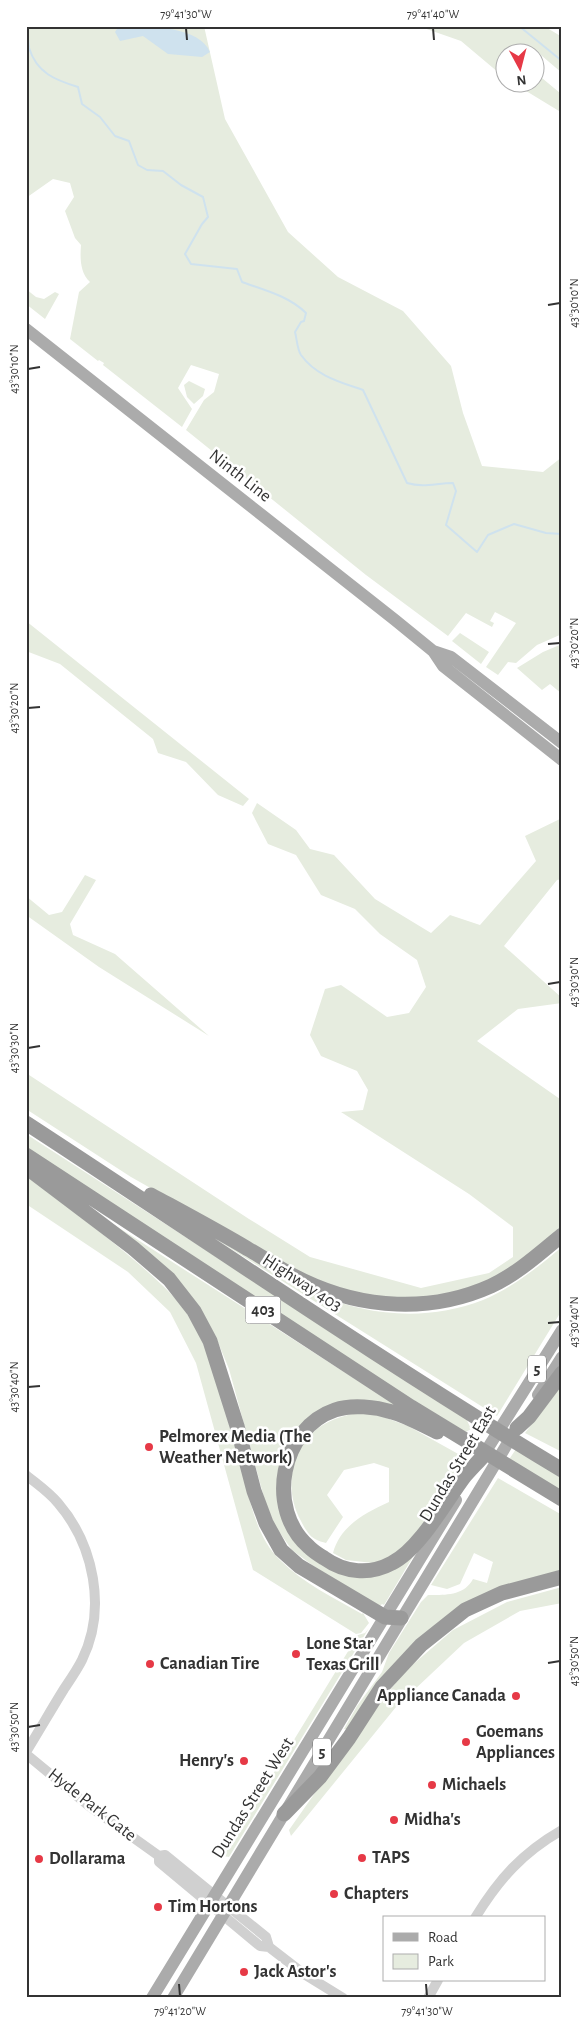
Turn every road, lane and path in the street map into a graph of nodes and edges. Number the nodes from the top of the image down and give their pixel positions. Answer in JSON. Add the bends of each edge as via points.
{"nodes":[{"id":1,"x":26,"y":329,"type":"edge"},
{"id":2,"x":433,"y":651,"type":"junction"},
{"id":3,"x":562,"y":743,"type":"edge"},
{"id":4,"x":562,"y":760,"type":"edge"},
{"id":5,"x":26,"y":1123,"type":"edge"},
{"id":6,"x":26,"y":1155,"type":"edge"},
{"id":7,"x":91,"y":1165,"type":"junction"},
{"id":8,"x":26,"y":1168,"type":"edge"},
{"id":9,"x":562,"y":1235,"type":"edge"},
{"id":10,"x":562,"y":1330,"type":"edge"},
{"id":11,"x":562,"y":1357,"type":"edge"},
{"id":12,"x":562,"y":1374,"type":"edge"},
{"id":13,"x":524,"y":1420,"type":"junction"},
{"id":14,"x":484,"y":1423,"type":"junction"},
{"id":15,"x":485,"y":1454,"type":"joint"},
{"id":16,"x":562,"y":1459,"type":"edge"},
{"id":17,"x":501,"y":1463,"type":"junction"},
{"id":18,"x":562,"y":1470,"type":"edge"},
{"id":19,"x":26,"y":1475,"type":"edge"},
{"id":20,"x":467,"y":1477,"type":"junction"},
{"id":21,"x":562,"y":1499,"type":"edge"},
{"id":22,"x":562,"y":1577,"type":"edge"},
{"id":23,"x":385,"y":1617,"type":"junction"},
{"id":24,"x":402,"y":1618,"type":"junction"},
{"id":25,"x":26,"y":1753,"type":"edge"},
{"id":26,"x":284,"y":1814,"type":"junction"},
{"id":27,"x":562,"y":1830,"type":"edge"},
{"id":28,"x":219,"y":1906,"type":"junction"},
{"id":29,"x":476,"y":1916,"type":"edge"},
{"id":30,"x":437,"y":1982,"type":"edge"},
{"id":31,"x":152,"y":1998,"type":"edge"},
{"id":32,"x":173,"y":1998,"type":"edge"},
{"id":33,"x":343,"y":1998,"type":"edge"},
{"id":34,"x":428,"y":1998,"type":"edge"}],
"edges":[{"from":1,"to":2,"type":"main road","name":"Ninth Line"},
{"from":2,"to":3,"type":"main road","name":"Ninth Line","via":[[451,657]]},
{"from":2,"to":4,"type":"main road","name":"Ninth Line","via":[[443,666]]},
{"from":5,"to":7,"type":"highway","name":"Highway 403","number":"403"},
{"from":6,"to":17,"type":"highway","number":"403"},
{"from":7,"to":9,"type":"highway","via":[[144,1191],[303,1281],[345,1297],[393,1306],[431,1304],[492,1285],[533,1260]]},
{"from":7,"to":14,"type":"highway","name":"Highway 403","number":"403"},
{"from":8,"to":23,"type":"highway","via":[[133,1248],[169,1280],[194,1312],[210,1341],[254,1491],[280,1550],[299,1566]]},
{"from":10,"to":15,"type":"main road","name":"Dundas Street East","number":"5"},
{"from":11,"to":13,"type":"main road","name":"Dundas Street East","number":"5"},
{"from":12,"to":13,"type":"highway"},
{"from":13,"to":24,"type":"main road","name":"Dundas Street East","number":"5"},
{"from":14,"to":16,"type":"highway","via":[[518,1435]]},
{"from":14,"to":18,"type":"highway","name":"Highway 403","number":"403"},
{"from":15,"to":20,"type":"highway"},
{"from":17,"to":20,"type":"highway","via":[[392,1412],[371,1408],[336,1409],[317,1418],[292,1449],[286,1466],[283,1497],[295,1529],[308,1547],[348,1570],[368,1571],[392,1564],[404,1556]]},
{"from":17,"to":21,"type":"highway","number":"403"},
{"from":19,"to":25,"type":"street","via":[[49,1493],[68,1516],[88,1557],[95,1594],[90,1636],[82,1660]]},
{"from":20,"to":23,"type":"main road","name":"Dundas Street East","number":"5"},
{"from":22,"to":26,"type":"highway","via":[[502,1593],[465,1610],[421,1645],[382,1687],[320,1776]]},
{"from":23,"to":24,"type":"highway"},
{"from":23,"to":28,"type":"main road","name":"Dundas Street West","number":"5"},
{"from":24,"to":26,"type":"main road","name":"Dundas Street West","number":"5"},
{"from":25,"to":28,"type":"street","name":"Hyde Park Gate","via":[[89,1806],[159,1856],[159,1862]]},
{"from":26,"to":28,"type":"main road","name":"Dundas Street West","number":"5"},
{"from":27,"to":29,"type":"street","via":[[514,1864]]},
{"from":28,"to":31,"type":"main road","name":"Dundas Street West","number":"5"},
{"from":28,"to":32,"type":"main road","name":"Dundas Street West","number":"5"},
{"from":28,"to":33,"type":"street","name":"Hyde Park Gate","via":[[266,1937],[269,1947],[304,1974]]},
{"from":30,"to":34,"type":"street"}]}
